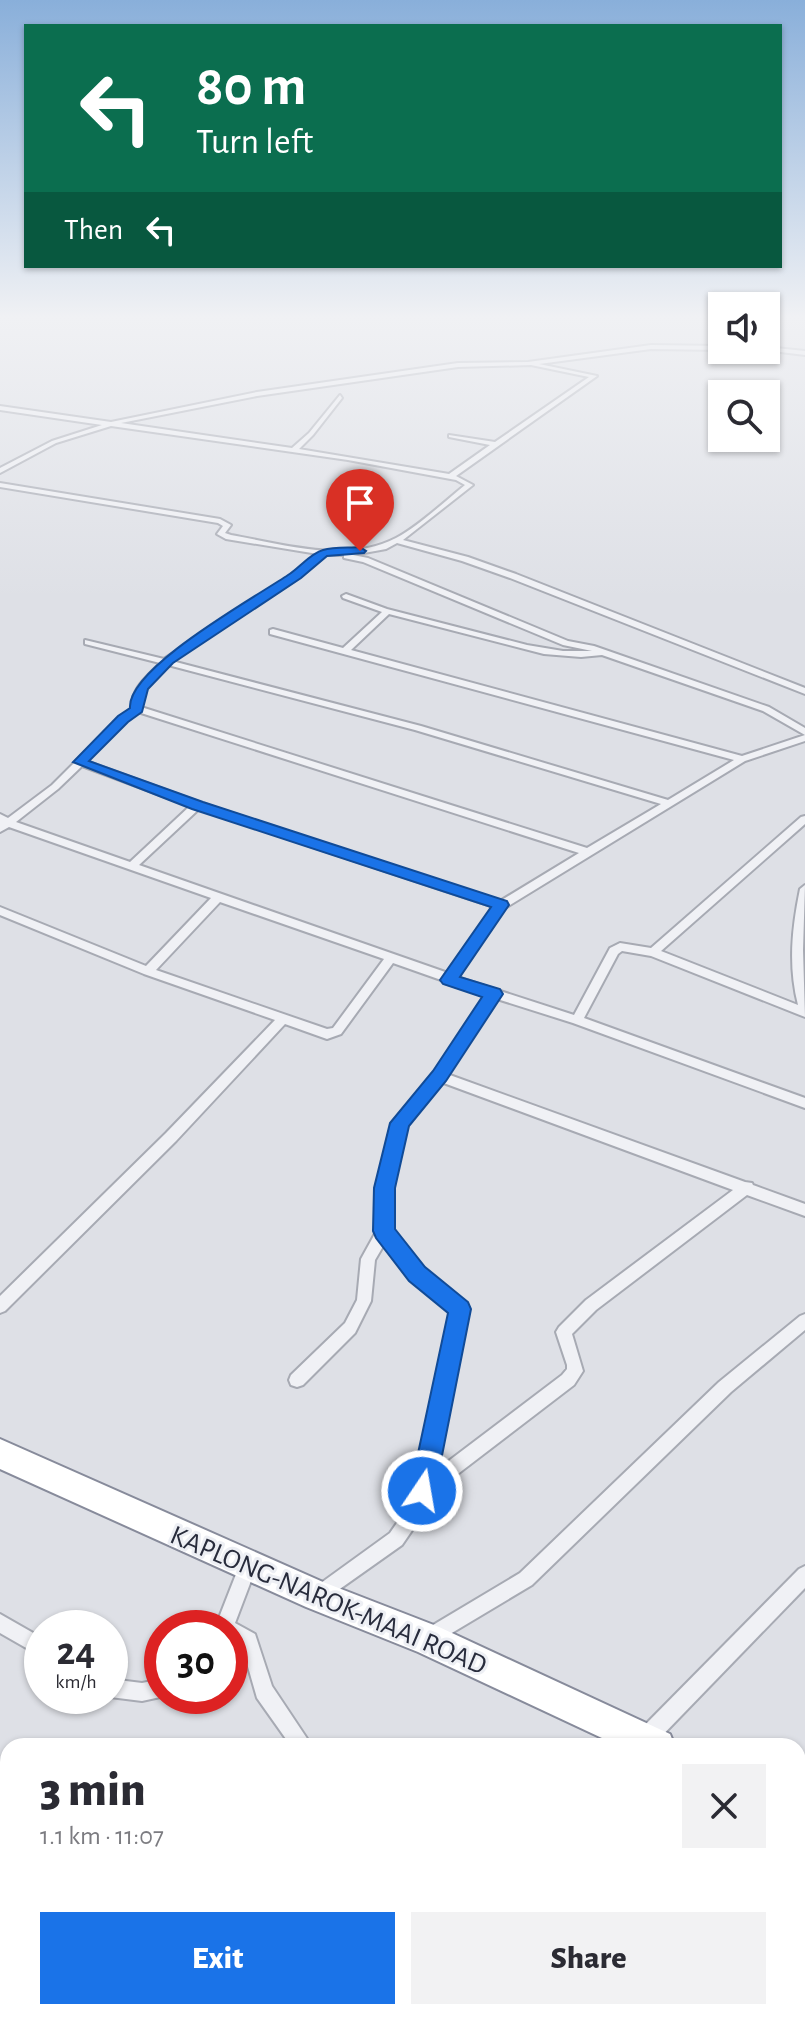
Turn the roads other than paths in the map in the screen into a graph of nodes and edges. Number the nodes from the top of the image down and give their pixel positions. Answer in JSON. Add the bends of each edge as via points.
{"nodes":[{"id":1,"x":9,"y":409,"type":"edge"},
{"id":2,"x":180,"y":409,"type":"edge"},
{"id":3,"x":330,"y":409,"type":"edge"},
{"id":4,"x":545,"y":409,"type":"edge"},
{"id":5,"x":114,"y":423,"type":"junction"},
{"id":6,"x":451,"y":436,"type":"dead end"},
{"id":7,"x":493,"y":444,"type":"junction"},
{"id":8,"x":294,"y":450,"type":"junction"},
{"id":9,"x":0,"y":471,"type":"edge"},
{"id":10,"x":451,"y":476,"type":"junction"},
{"id":11,"x":0,"y":485,"type":"edge"},
{"id":12,"x":397,"y":541,"type":"junction"},
{"id":13,"x":324,"y":553,"type":"junction"},
{"id":14,"x":340,"y":554,"type":"junction"},
{"id":15,"x":346,"y":596,"type":"dead end"},
{"id":16,"x":388,"y":611,"type":"junction"},
{"id":17,"x":273,"y":632,"type":"dead end"},
{"id":18,"x":88,"y":642,"type":"dead end"},
{"id":19,"x":345,"y":651,"type":"junction"},
{"id":20,"x":603,"y":653,"type":"junction"},
{"id":21,"x":168,"y":660,"type":"junction"},
{"id":22,"x":805,"y":691,"type":"edge"},
{"id":23,"x":137,"y":709,"type":"junction"},
{"id":24,"x":805,"y":714,"type":"edge"},
{"id":25,"x":794,"y":724,"type":"junction"},
{"id":26,"x":805,"y":735,"type":"edge"},
{"id":27,"x":742,"y":759,"type":"junction"},
{"id":28,"x":80,"y":762,"type":"junction"},
{"id":29,"x":668,"y":803,"type":"junction"},
{"id":30,"x":197,"y":805,"type":"junction"},
{"id":31,"x":805,"y":819,"type":"edge"},
{"id":32,"x":3,"y":823,"type":"edge"},
{"id":33,"x":588,"y":852,"type":"junction"},
{"id":34,"x":132,"y":866,"type":"junction"},
{"id":35,"x":805,"y":889,"type":"edge"},
{"id":36,"x":219,"y":896,"type":"junction"},
{"id":37,"x":501,"y":905,"type":"junction"},
{"id":38,"x":0,"y":911,"type":"edge"},
{"id":39,"x":653,"y":952,"type":"junction"},
{"id":40,"x":390,"y":959,"type":"junction"},
{"id":41,"x":148,"y":971,"type":"junction"},
{"id":42,"x":449,"y":980,"type":"junction"},
{"id":43,"x":494,"y":994,"type":"junction"},
{"id":44,"x":805,"y":1012,"type":"edge"},
{"id":45,"x":283,"y":1019,"type":"junction"},
{"id":46,"x":577,"y":1020,"type":"junction"},
{"id":47,"x":439,"y":1076,"type":"junction"},
{"id":48,"x":805,"y":1103,"type":"edge"},
{"id":49,"x":747,"y":1187,"type":"junction"},
{"id":50,"x":805,"y":1210,"type":"edge"},
{"id":51,"x":384,"y":1231,"type":"junction"},
{"id":52,"x":0,"y":1306,"type":"edge"},
{"id":53,"x":805,"y":1321,"type":"edge"},
{"id":54,"x":297,"y":1380,"type":"dead end"},
{"id":55,"x":0,"y":1454,"type":"edge"},
{"id":56,"x":422,"y":1491,"type":"junction"},
{"id":57,"x":248,"y":1565,"type":"junction"},
{"id":58,"x":805,"y":1575,"type":"edge"},
{"id":59,"x":317,"y":1596,"type":"junction"},
{"id":60,"x":232,"y":1610,"type":"edge"},
{"id":61,"x":0,"y":1623,"type":"edge"},
{"id":62,"x":24,"y":1637,"type":"edge"},
{"id":63,"x":248,"y":1639,"type":"edge"},
{"id":64,"x":427,"y":1639,"type":"junction"},
{"id":65,"x":296,"y":1738,"type":"edge"},
{"id":66,"x":640,"y":1738,"type":"edge"},
{"id":67,"x":656,"y":1738,"type":"edge"}],
"edges":[{"from":1,"to":5,"type":"street"},
{"from":2,"to":5,"type":"street"},
{"from":3,"to":8,"type":"street"},
{"from":4,"to":7,"type":"street"},
{"from":5,"to":8,"type":"street"},
{"from":5,"to":9,"type":"street","via":[[54,442]]},
{"from":6,"to":7,"type":"street"},
{"from":7,"to":10,"type":"street"},
{"from":8,"to":10,"type":"street"},
{"from":10,"to":12,"type":"street","via":[[470,487]]},
{"from":11,"to":13,"type":"street","via":[[220,521],[227,525],[221,534],[229,537]]},
{"from":12,"to":14,"type":"street"},
{"from":12,"to":22,"type":"street","via":[[513,576]]},
{"from":13,"to":14,"type":"street"},
{"from":13,"to":21,"type":"street"},
{"from":14,"to":20,"type":"street"},
{"from":15,"to":16,"type":"street"},
{"from":16,"to":19,"type":"street"},
{"from":16,"to":20,"type":"street","via":[[544,649],[583,656]]},
{"from":17,"to":19,"type":"street"},
{"from":18,"to":21,"type":"street"},
{"from":19,"to":27,"type":"street"},
{"from":20,"to":25,"type":"street","via":[[728,694]]},
{"from":21,"to":23,"type":"street","via":[[142,687]]},
{"from":21,"to":29,"type":"street"},
{"from":23,"to":28,"type":"street"},
{"from":23,"to":33,"type":"street"},
{"from":24,"to":25,"type":"street"},
{"from":25,"to":26,"type":"street"},
{"from":26,"to":27,"type":"street"},
{"from":27,"to":29,"type":"street"},
{"from":28,"to":30,"type":"street"},
{"from":28,"to":32,"type":"street","via":[[55,787]]},
{"from":29,"to":33,"type":"street"},
{"from":30,"to":34,"type":"street"},
{"from":30,"to":37,"type":"street"},
{"from":31,"to":39,"type":"street"},
{"from":32,"to":34,"type":"street"},
{"from":33,"to":37,"type":"street"},
{"from":34,"to":36,"type":"street"},
{"from":35,"to":44,"type":"street","via":[[798,959]]},
{"from":36,"to":40,"type":"street"},
{"from":36,"to":41,"type":"street"},
{"from":37,"to":42,"type":"street"},
{"from":38,"to":41,"type":"street"},
{"from":39,"to":44,"type":"street"},
{"from":39,"to":46,"type":"street","via":[[631,947],[614,951]]},
{"from":40,"to":42,"type":"street"},
{"from":40,"to":45,"type":"street","via":[[333,1034]]},
{"from":41,"to":45,"type":"street"},
{"from":42,"to":43,"type":"street"},
{"from":43,"to":46,"type":"street"},
{"from":43,"to":47,"type":"street"},
{"from":45,"to":52,"type":"street"},
{"from":46,"to":48,"type":"street"},
{"from":47,"to":49,"type":"street"},
{"from":47,"to":51,"type":"street","via":[[400,1123],[384,1188]]},
{"from":49,"to":50,"type":"street"},
{"from":49,"to":56,"type":"street","via":[[591,1305],[564,1332],[575,1363],[568,1380]]},
{"from":51,"to":54,"type":"street","via":[[368,1259],[364,1301],[350,1328]]},
{"from":51,"to":56,"type":"street","via":[[417,1274],[460,1309]]},
{"from":53,"to":64,"type":"street","via":[[725,1387],[526,1579]]},
{"from":55,"to":57,"type":"highway","name":"KAPLONG-NAROK-MAAI ROAD"},
{"from":56,"to":59,"type":"street","via":[[418,1507],[396,1539]]},
{"from":57,"to":59,"type":"highway","name":"KAPLONG-NAROK-MAAI ROAD"},
{"from":57,"to":60,"type":"street"},
{"from":58,"to":67,"type":"street"},
{"from":59,"to":64,"type":"highway","name":"KAPLONG-NAROK-MAAI ROAD"},
{"from":61,"to":62,"type":"street"},
{"from":63,"to":65,"type":"street","via":[[264,1691]]},
{"from":64,"to":66,"type":"highway","name":"KAPLONG-NAROK-MAAI ROAD"}]}
